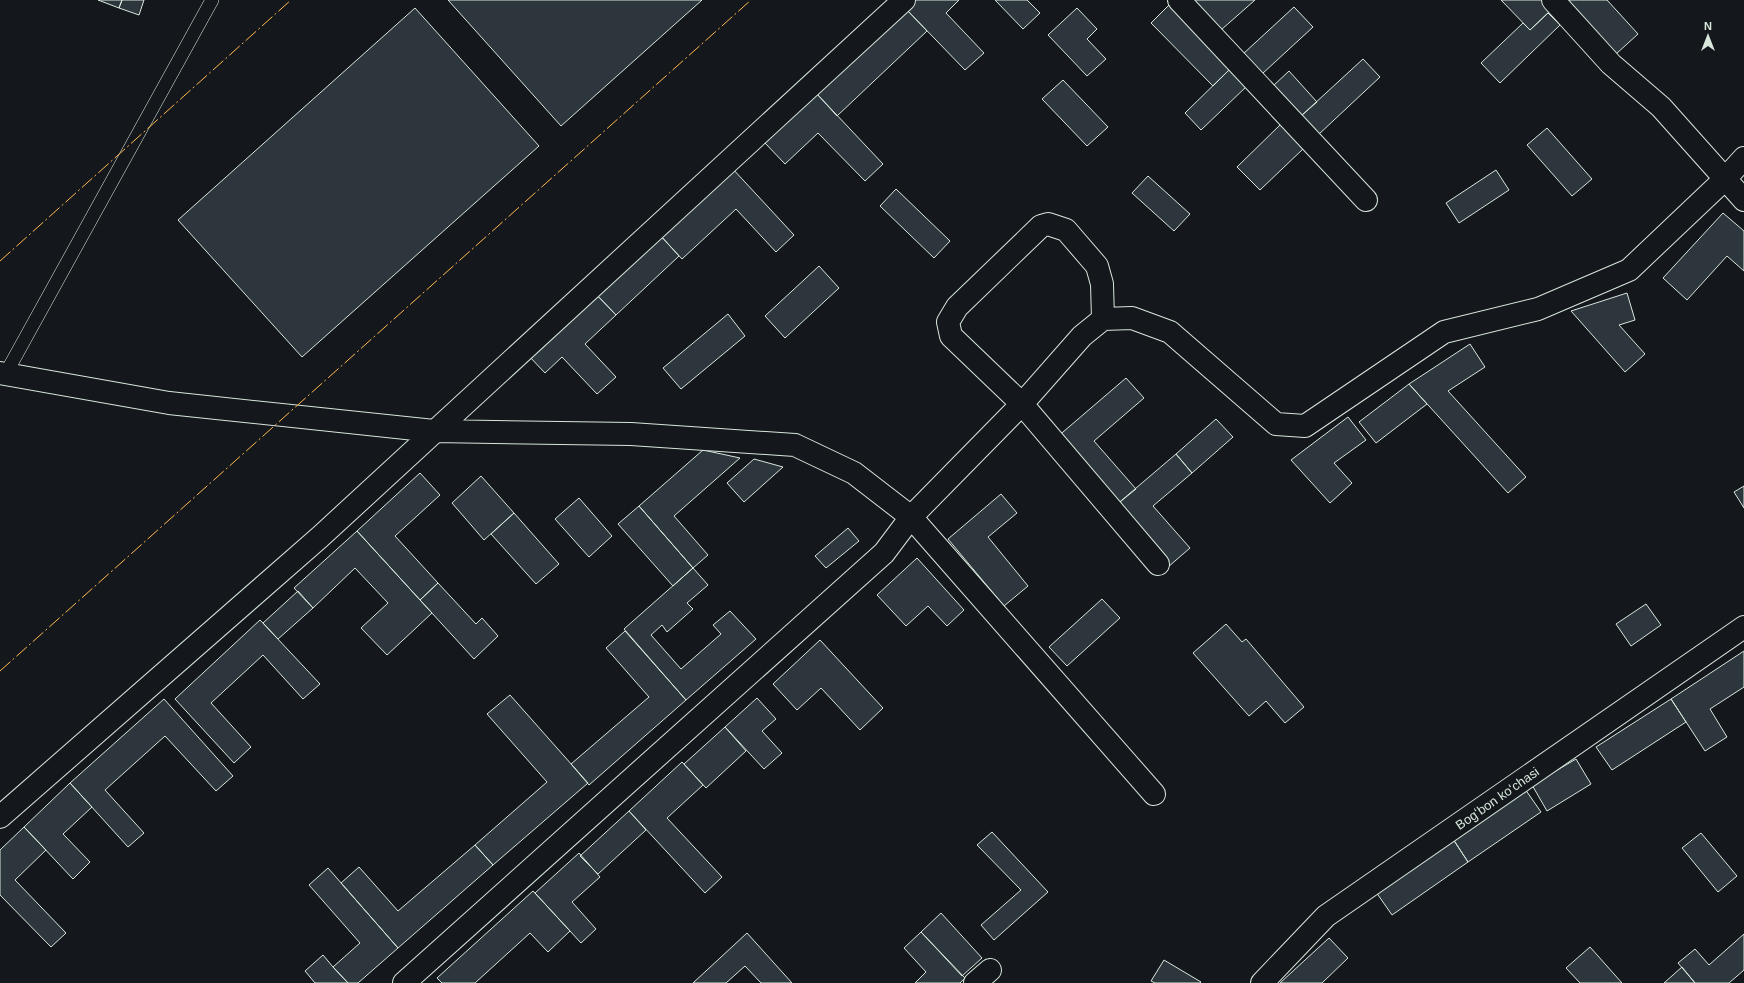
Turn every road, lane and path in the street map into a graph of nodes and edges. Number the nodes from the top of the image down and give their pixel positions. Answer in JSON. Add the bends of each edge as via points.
{"nodes":[{"id":1,"x":212,"y":0,"type":"edge"},
{"id":2,"x":904,"y":0,"type":"edge"},
{"id":3,"x":1179,"y":0,"type":"edge"},
{"id":4,"x":1553,"y":0,"type":"edge"},
{"id":5,"x":1744,"y":158,"type":"edge"},
{"id":6,"x":1725,"y":179,"type":"junction"},
{"id":7,"x":1366,"y":200,"type":"dead end"},
{"id":8,"x":1744,"y":200,"type":"edge"},
{"id":9,"x":1103,"y":319,"type":"junction"},
{"id":10,"x":2,"y":374,"type":"edge"},
{"id":11,"x":1022,"y":404,"type":"junction"},
{"id":12,"x":434,"y":431,"type":"junction"},
{"id":13,"x":911,"y":517,"type":"junction"},
{"id":14,"x":1158,"y":564,"type":"dead end"},
{"id":15,"x":1744,"y":627,"type":"edge"},
{"id":16,"x":1154,"y":794,"type":"dead end"},
{"id":17,"x":0,"y":817,"type":"edge"},
{"id":18,"x":404,"y":983,"type":"edge"},
{"id":19,"x":1262,"y":983,"type":"edge"}],
"edges":[{"from":1,"to":10,"type":"lane"},
{"from":2,"to":12,"type":"street"},
{"from":3,"to":7,"type":"street"},
{"from":4,"to":6,"type":"street","via":[[1611,64],[1661,107]]},
{"from":5,"to":6,"type":"street"},
{"from":6,"to":8,"type":"street"},
{"from":6,"to":9,"type":"street","via":[[1629,270],[1538,309],[1444,332],[1305,426],[1276,424],[1170,332],[1132,318]]},
{"from":9,"to":11,"type":"street","via":[[1082,336]]},
{"from":9,"to":11,"type":"street","via":[[1102,284],[1097,266],[1066,230],[1048,224],[1040,226],[957,307],[948,322],[952,336]]},
{"from":10,"to":12,"type":"street","via":[[169,403]]},
{"from":11,"to":13,"type":"street"},
{"from":11,"to":14,"type":"street"},
{"from":12,"to":13,"type":"street","via":[[631,434],[795,445],[854,473]]},
{"from":12,"to":17,"type":"street","via":[[320,537]]},
{"from":13,"to":16,"type":"street"},
{"from":13,"to":18,"type":"street","via":[[884,553]]},
{"from":15,"to":19,"type":"street","name":"Bogʻbon koʻchasi","via":[[1326,916]]}]}
